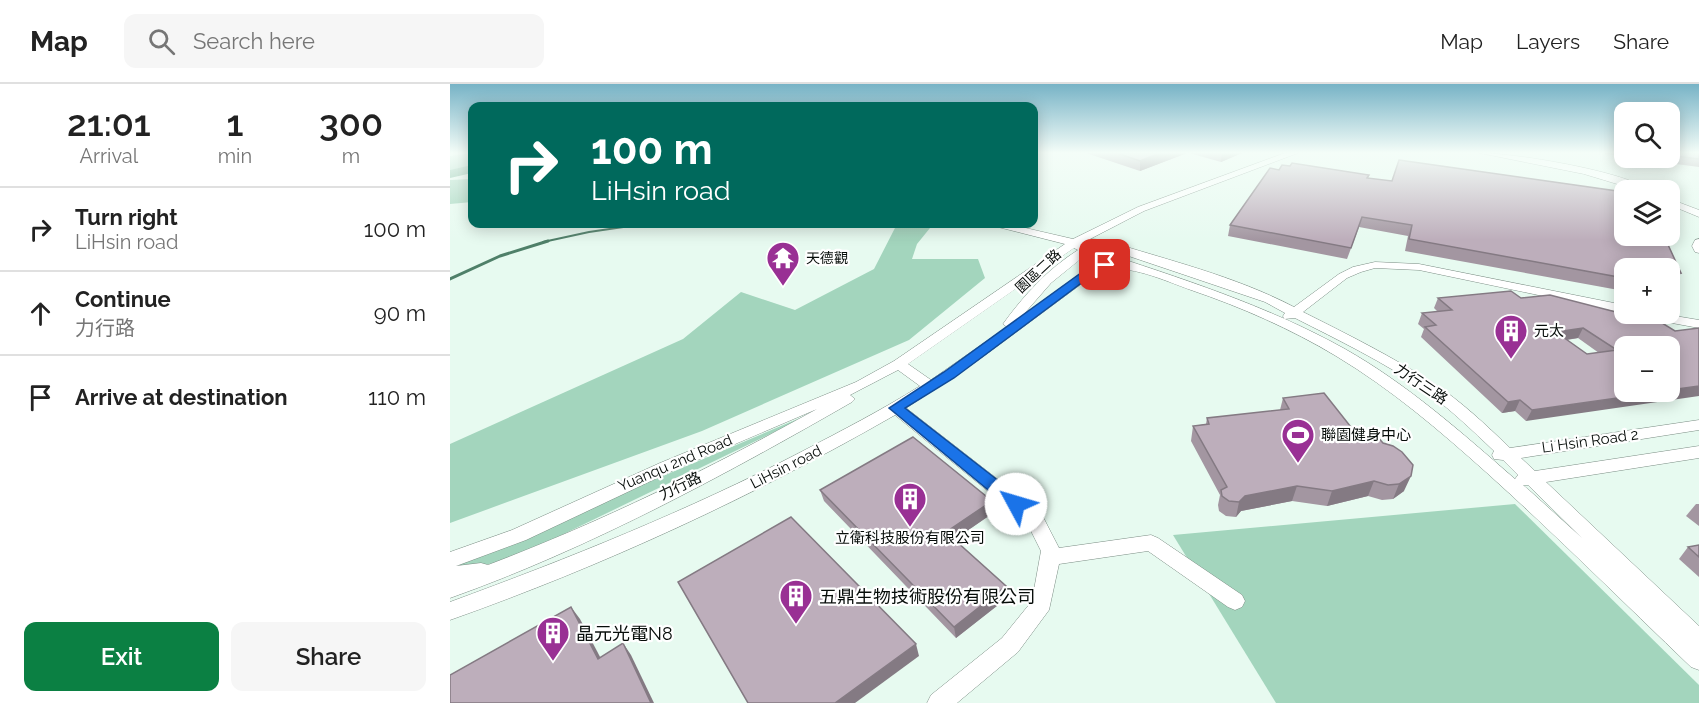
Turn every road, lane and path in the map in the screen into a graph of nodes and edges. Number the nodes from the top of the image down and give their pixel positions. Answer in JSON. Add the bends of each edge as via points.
{"nodes":[{"id":1,"x":1217,"y":182,"type":"edge"},
{"id":2,"x":1166,"y":201,"type":"junction"},
{"id":3,"x":1680,"y":206,"type":"edge"},
{"id":4,"x":1699,"y":214,"type":"edge"},
{"id":5,"x":1012,"y":228,"type":"edge"},
{"id":6,"x":1100,"y":242,"type":"junction"},
{"id":7,"x":1699,"y":242,"type":"edge"},
{"id":8,"x":1079,"y":247,"type":"junction"},
{"id":9,"x":1699,"y":250,"type":"edge"},
{"id":10,"x":1141,"y":269,"type":"junction"},
{"id":11,"x":1614,"y":307,"type":"edge"},
{"id":12,"x":1295,"y":311,"type":"junction"},
{"id":13,"x":1680,"y":320,"type":"edge"},
{"id":14,"x":1279,"y":323,"type":"junction"},
{"id":15,"x":1699,"y":324,"type":"edge"},
{"id":16,"x":1003,"y":336,"type":"junction"},
{"id":17,"x":899,"y":364,"type":"junction"},
{"id":18,"x":930,"y":386,"type":"junction"},
{"id":19,"x":896,"y":408,"type":"junction"},
{"id":20,"x":1699,"y":425,"type":"edge"},
{"id":21,"x":1506,"y":453,"type":"junction"},
{"id":22,"x":1699,"y":453,"type":"edge"},
{"id":23,"x":1481,"y":459,"type":"junction"},
{"id":24,"x":1531,"y":478,"type":"junction"},
{"id":25,"x":1507,"y":482,"type":"junction"},
{"id":26,"x":1050,"y":557,"type":"junction"},
{"id":27,"x":450,"y":560,"type":"edge"},
{"id":28,"x":505,"y":568,"type":"junction"},
{"id":29,"x":555,"y":571,"type":"junction"},
{"id":30,"x":450,"y":575,"type":"edge"},
{"id":31,"x":450,"y":589,"type":"edge"},
{"id":32,"x":1235,"y":601,"type":"dead end"},
{"id":33,"x":450,"y":611,"type":"edge"},
{"id":34,"x":1699,"y":640,"type":"edge"},
{"id":35,"x":1699,"y":660,"type":"edge"},
{"id":36,"x":939,"y":703,"type":"edge"}],
"edges":[{"from":1,"to":2,"type":"street"},
{"from":2,"to":6,"type":"street"},
{"from":2,"to":8,"type":"street","via":[[1141,209]]},
{"from":3,"to":4,"type":"street"},
{"from":5,"to":8,"type":"street","name":"力行三路"},
{"from":6,"to":8,"type":"street","name":"力行三路"},
{"from":6,"to":12,"type":"street","name":"力行三路"},
{"from":7,"to":9,"type":"street"},
{"from":8,"to":10,"type":"street","name":"力行三路"},
{"from":8,"to":16,"type":"street","name":"園區二路","via":[[1030,296]]},
{"from":8,"to":17,"type":"street","name":"園區二路"},
{"from":10,"to":14,"type":"street","name":"力行三路","via":[[1238,302]]},
{"from":10,"to":16,"type":"street","via":[[1120,264],[1096,267]]},
{"from":11,"to":12,"type":"street","via":[[1399,265],[1375,265],[1343,276]]},
{"from":12,"to":14,"type":"street"},
{"from":12,"to":21,"type":"street","name":"力行三路","via":[[1429,387]]},
{"from":13,"to":15,"type":"street"},
{"from":14,"to":23,"type":"street","name":"力行三路","via":[[1340,352],[1386,382]]},
{"from":16,"to":18,"type":"street","name":"LiHsin road"},
{"from":17,"to":18,"type":"street"},
{"from":17,"to":27,"type":"street","name":"Yuanqu 2nd Road","via":[[861,385],[666,467],[519,535]]},
{"from":17,"to":28,"type":"street","name":"力行路","via":[[848,399],[792,430]]},
{"from":18,"to":19,"type":"street","name":"LiHsin road"},
{"from":19,"to":26,"type":"street","via":[[1034,518],[1051,551]]},
{"from":19,"to":29,"type":"street","name":"LiHsin road","via":[[735,494]]},
{"from":20,"to":21,"type":"street","name":"Li Hsin Road 2"},
{"from":21,"to":23,"type":"street","name":"Li Hsin Road 2"},
{"from":21,"to":24,"type":"street","name":"力行三路"},
{"from":22,"to":24,"type":"street","name":"Li Hsin Road 2"},
{"from":23,"to":25,"type":"street","name":"力行三路"},
{"from":24,"to":25,"type":"street","name":"Li Hsin Road 2"},
{"from":24,"to":34,"type":"street","name":"力行三路"},
{"from":25,"to":35,"type":"street","name":"力行三路"},
{"from":26,"to":32,"type":"street","via":[[1151,543]]},
{"from":26,"to":36,"type":"street","via":[[1042,604],[1010,645]]},
{"from":28,"to":29,"type":"street"},
{"from":28,"to":30,"type":"street"},
{"from":28,"to":31,"type":"street","name":"力行路"},
{"from":29,"to":33,"type":"street","name":"LiHsin road"}]}
